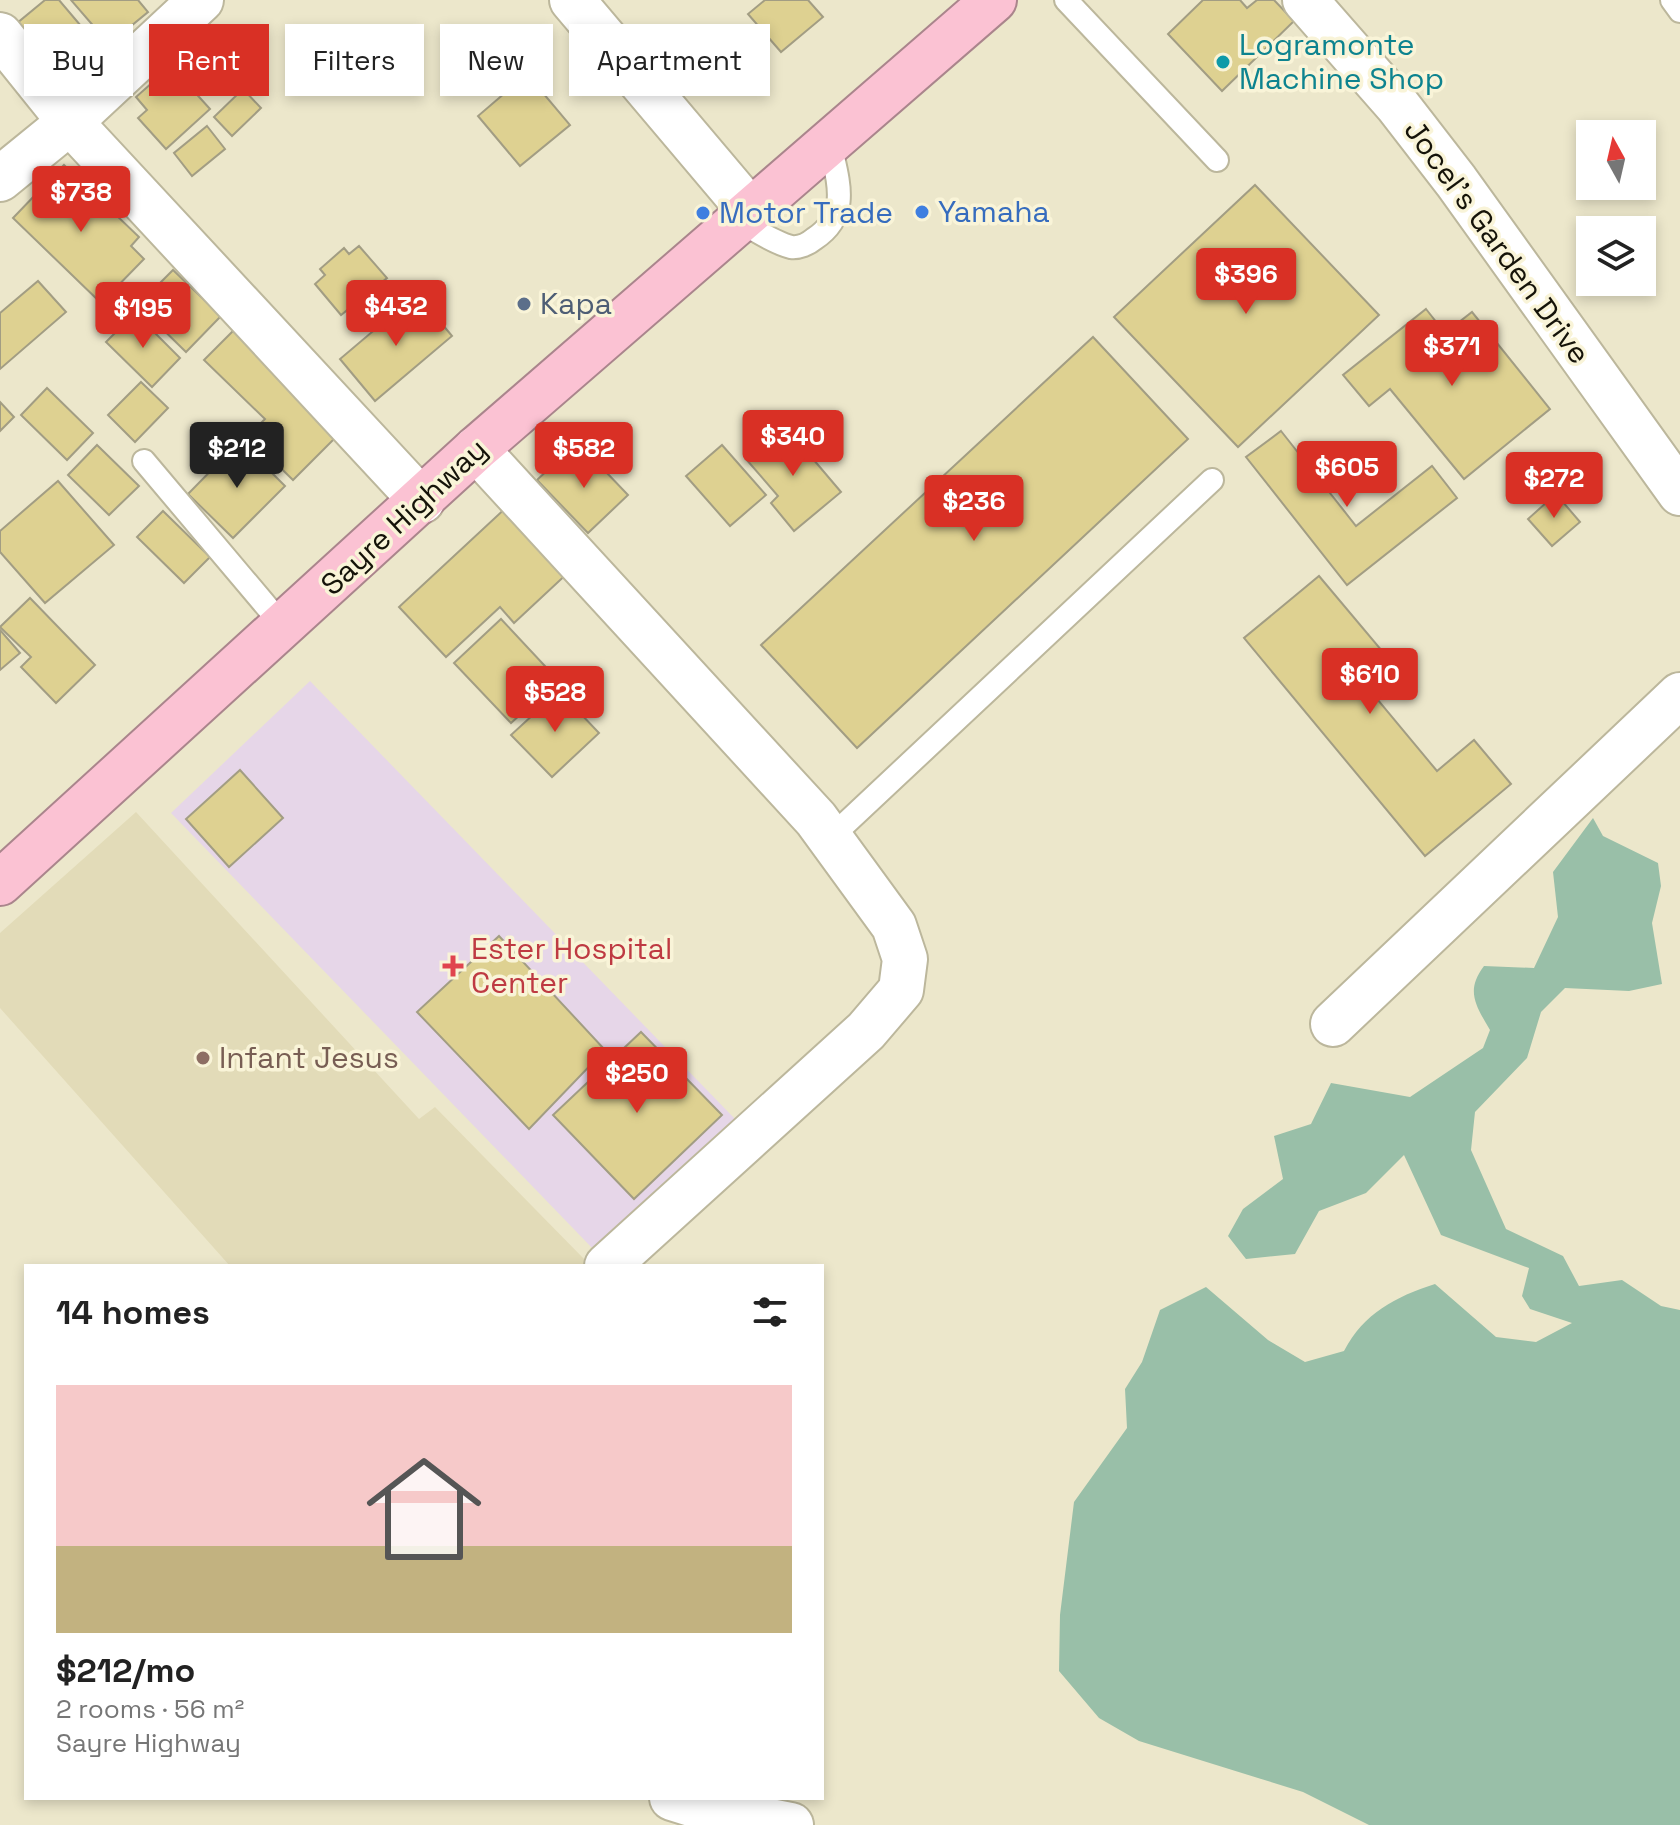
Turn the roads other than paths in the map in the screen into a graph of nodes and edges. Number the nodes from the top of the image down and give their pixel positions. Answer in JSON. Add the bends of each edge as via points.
{"nodes":[{"id":1,"x":201,"y":0,"type":"edge"},
{"id":2,"x":572,"y":0,"type":"edge"},
{"id":3,"x":994,"y":0,"type":"edge"},
{"id":4,"x":1066,"y":0,"type":"edge"},
{"id":5,"x":1305,"y":0,"type":"edge"},
{"id":6,"x":1672,"y":0,"type":"edge"},
{"id":7,"x":1680,"y":11,"type":"edge"},
{"id":8,"x":0,"y":35,"type":"edge"},
{"id":9,"x":70,"y":122,"type":"junction"},
{"id":10,"x":830,"y":144,"type":"junction"},
{"id":11,"x":1217,"y":160,"type":"dead end"},
{"id":12,"x":0,"y":179,"type":"edge"},
{"id":13,"x":746,"y":218,"type":"junction"},
{"id":14,"x":476,"y":449,"type":"junction"},
{"id":15,"x":144,"y":461,"type":"dead end"},
{"id":16,"x":1212,"y":480,"type":"dead end"},
{"id":17,"x":1680,"y":493,"type":"edge"},
{"id":18,"x":422,"y":501,"type":"junction"},
{"id":19,"x":284,"y":627,"type":"junction"},
{"id":20,"x":1680,"y":695,"type":"edge"},
{"id":21,"x":829,"y":839,"type":"junction"},
{"id":22,"x":0,"y":883,"type":"edge"},
{"id":23,"x":1333,"y":1024,"type":"dead end"},
{"id":24,"x":609,"y":1264,"type":"edge"},
{"id":25,"x":678,"y":1800,"type":"edge"},
{"id":26,"x":791,"y":1825,"type":"edge"}],
"edges":[{"from":1,"to":9,"type":"street"},
{"from":2,"to":13,"type":"street"},
{"from":3,"to":10,"type":"highway","name":"Sayre Highway"},
{"from":4,"to":11,"type":"lane"},
{"from":5,"to":17,"type":"street","name":"Jocel's Garden Drive","via":[[1456,181]]},
{"from":6,"to":7,"type":"lane"},
{"from":8,"to":9,"type":"street"},
{"from":9,"to":12,"type":"street"},
{"from":9,"to":18,"type":"street"},
{"from":10,"to":13,"type":"highway","name":"Sayre Highway"},
{"from":10,"to":13,"type":"lane","via":[[841,199],[830,229],[793,248]]},
{"from":13,"to":14,"type":"highway","name":"Sayre Highway"},
{"from":14,"to":18,"type":"highway","name":"Sayre Highway"},
{"from":14,"to":21,"type":"street"},
{"from":15,"to":19,"type":"lane"},
{"from":16,"to":21,"type":"lane"},
{"from":18,"to":19,"type":"highway","name":"Sayre Highway"},
{"from":19,"to":22,"type":"highway","name":"Sayre Highway"},
{"from":20,"to":23,"type":"street"},
{"from":21,"to":24,"type":"street","via":[[894,926],[905,959],[901,990],[866,1031]]},
{"from":25,"to":26,"type":"street"}]}
